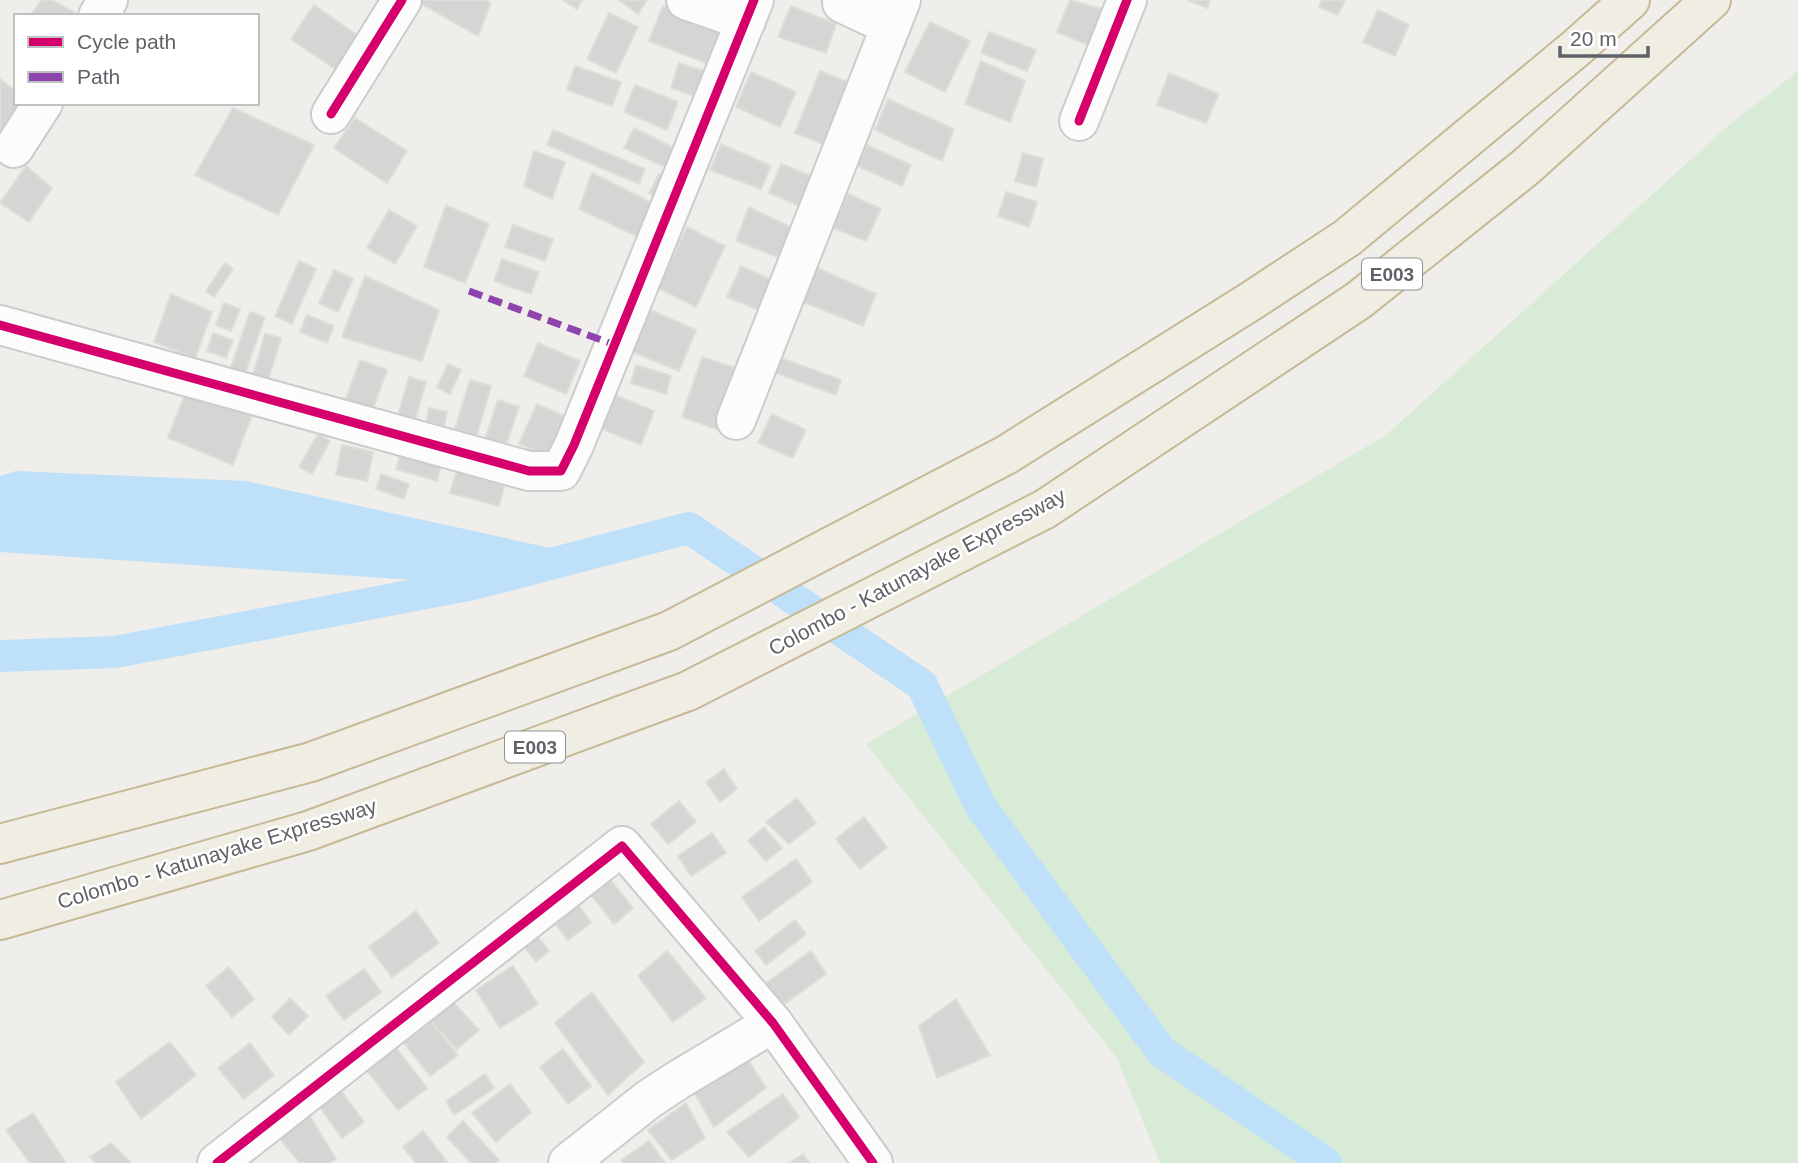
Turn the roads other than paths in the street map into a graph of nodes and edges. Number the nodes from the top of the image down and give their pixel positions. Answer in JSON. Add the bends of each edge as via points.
{"nodes":[{"id":1,"x":402,"y":0,"type":"edge"},
{"id":2,"x":686,"y":0,"type":"edge"},
{"id":3,"x":843,"y":0,"type":"edge"},
{"id":4,"x":1127,"y":0,"type":"edge"},
{"id":5,"x":1630,"y":0,"type":"edge"},
{"id":6,"x":1711,"y":0,"type":"edge"},
{"id":7,"x":750,"y":10,"type":"edge"},
{"id":8,"x":896,"y":13,"type":"edge"},
{"id":9,"x":42,"y":105,"type":"edge"},
{"id":10,"x":331,"y":114,"type":"dead end"},
{"id":11,"x":1079,"y":121,"type":"dead end"},
{"id":12,"x":14,"y":148,"type":"dead end"},
{"id":13,"x":0,"y":326,"type":"edge"},
{"id":14,"x":736,"y":420,"type":"dead end"},
{"id":15,"x":0,"y":844,"type":"edge"},
{"id":16,"x":0,"y":920,"type":"edge"},
{"id":17,"x":773,"y":1023,"type":"junction"},
{"id":18,"x":217,"y":1163,"type":"edge"},
{"id":19,"x":568,"y":1163,"type":"edge"},
{"id":20,"x":873,"y":1163,"type":"edge"}],
"edges":[{"from":1,"to":10,"type":"street"},
{"from":2,"to":7,"type":"street"},
{"from":3,"to":8,"type":"street"},
{"from":4,"to":11,"type":"street"},
{"from":5,"to":15,"type":"highway","number":"E003","via":[[1347,238],[1006,455],[669,632],[311,762]]},
{"from":6,"to":16,"type":"highway","name":"Colombo - Katunayake Expressway","number":"E003","via":[[1527,166],[1359,300],[1045,509],[688,691],[308,831]]},
{"from":7,"to":13,"type":"street","via":[[561,471],[529,471]]},
{"from":8,"to":14,"type":"street"},
{"from":9,"to":12,"type":"street"},
{"from":17,"to":18,"type":"street","via":[[622,846]]},
{"from":17,"to":19,"type":"street","via":[[659,1093]]},
{"from":17,"to":20,"type":"street"}]}
